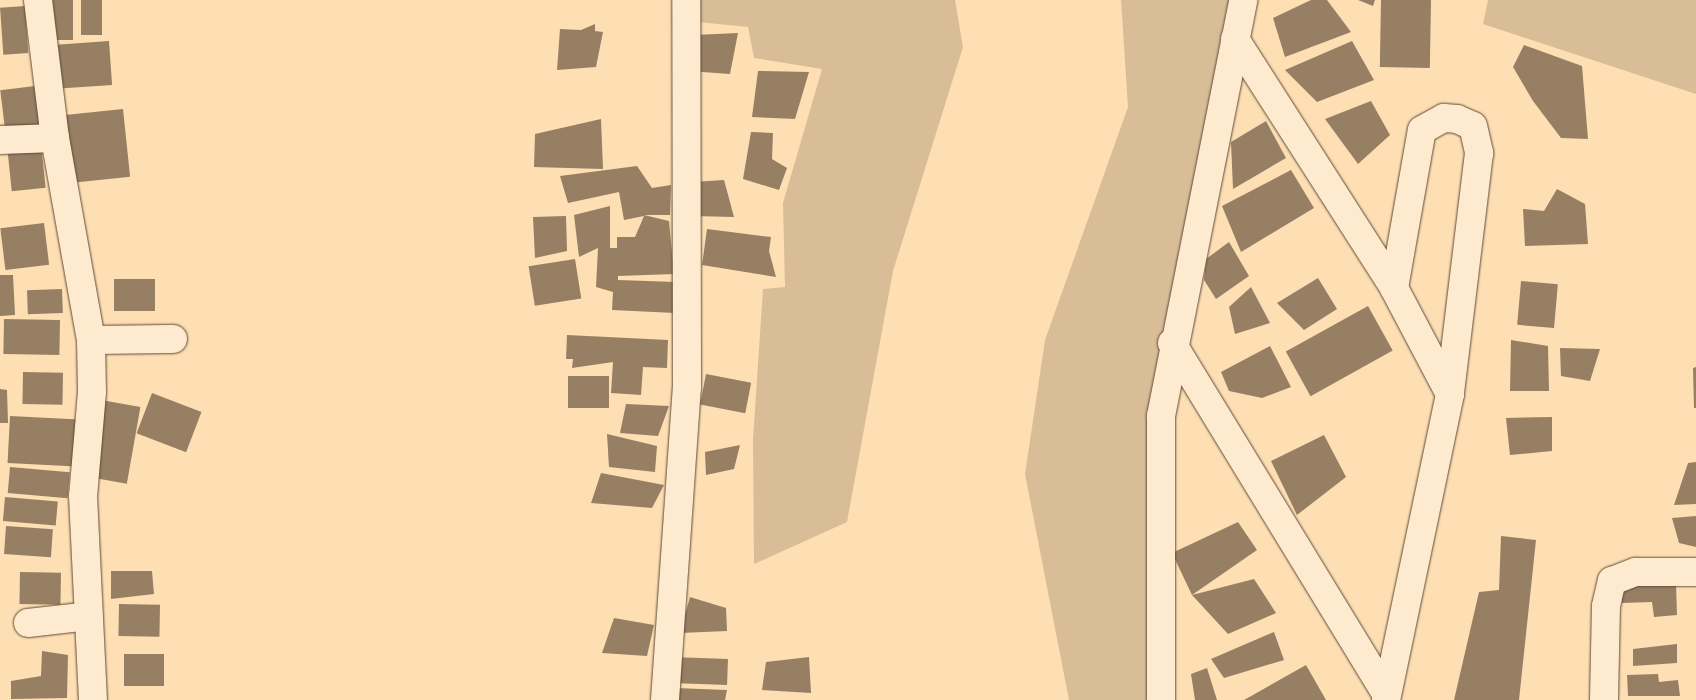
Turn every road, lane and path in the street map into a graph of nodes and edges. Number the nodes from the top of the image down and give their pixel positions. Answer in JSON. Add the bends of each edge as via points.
{"nodes":[{"id":1,"x":38,"y":0,"type":"edge"},
{"id":2,"x":686,"y":0,"type":"edge"},
{"id":3,"x":1243,"y":0,"type":"edge"},
{"id":4,"x":1235,"y":39,"type":"junction"},
{"id":5,"x":55,"y":138,"type":"junction"},
{"id":6,"x":0,"y":140,"type":"edge"},
{"id":7,"x":1394,"y":288,"type":"junction"},
{"id":8,"x":173,"y":339,"type":"dead end"},
{"id":9,"x":91,"y":340,"type":"junction"},
{"id":10,"x":1172,"y":343,"type":"junction"},
{"id":11,"x":1450,"y":394,"type":"junction"},
{"id":12,"x":1696,"y":572,"type":"edge"},
{"id":13,"x":89,"y":616,"type":"junction"},
{"id":14,"x":28,"y":623,"type":"dead end"},
{"id":15,"x":1386,"y":697,"type":"edge"},
{"id":16,"x":93,"y":700,"type":"edge"},
{"id":17,"x":665,"y":700,"type":"edge"},
{"id":18,"x":1161,"y":700,"type":"edge"},
{"id":19,"x":1604,"y":700,"type":"edge"}],
"edges":[{"from":1,"to":5,"type":"street"},
{"from":2,"to":17,"type":"street","via":[[687,388]]},
{"from":3,"to":4,"type":"street"},
{"from":4,"to":7,"type":"street"},
{"from":4,"to":10,"type":"street"},
{"from":5,"to":6,"type":"street"},
{"from":5,"to":9,"type":"street"},
{"from":7,"to":11,"type":"street"},
{"from":7,"to":11,"type":"street","via":[[1422,130],[1444,118],[1458,119],[1473,126],[1479,153]]},
{"from":8,"to":9,"type":"street"},
{"from":9,"to":13,"type":"street","via":[[92,392],[83,496]]},
{"from":10,"to":15,"type":"street"},
{"from":10,"to":18,"type":"street","via":[[1161,416]]},
{"from":11,"to":15,"type":"street"},
{"from":12,"to":19,"type":"street","via":[[1636,572],[1612,581],[1606,606]]},
{"from":13,"to":14,"type":"street"},
{"from":13,"to":16,"type":"street"}]}
